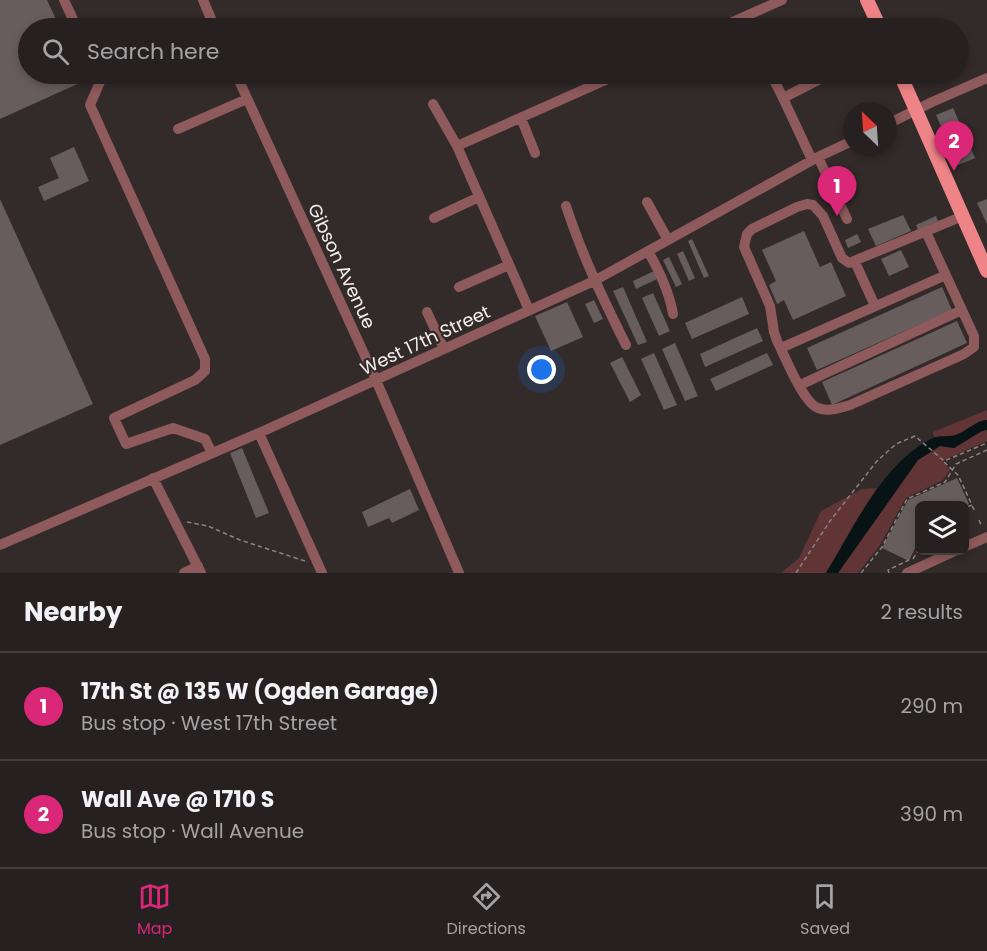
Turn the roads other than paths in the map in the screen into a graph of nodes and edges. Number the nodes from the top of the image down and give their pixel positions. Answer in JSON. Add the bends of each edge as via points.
{"nodes":[{"id":1,"x":64,"y":0,"type":"edge"},
{"id":2,"x":203,"y":0,"type":"edge"},
{"id":3,"x":782,"y":0,"type":"edge"},
{"id":4,"x":867,"y":0,"type":"edge"},
{"id":5,"x":744,"y":17,"type":"edge"},
{"id":6,"x":72,"y":18,"type":"edge"},
{"id":7,"x":211,"y":18,"type":"edge"},
{"id":8,"x":875,"y":18,"type":"edge"},
{"id":9,"x":987,"y":78,"type":"edge"},
{"id":10,"x":99,"y":84,"type":"edge"},
{"id":11,"x":240,"y":84,"type":"edge"},
{"id":12,"x":597,"y":84,"type":"edge"},
{"id":13,"x":776,"y":84,"type":"edge"},
{"id":14,"x":810,"y":84,"type":"edge"},
{"id":15,"x":904,"y":84,"type":"edge"},
{"id":16,"x":783,"y":98,"type":"junction"},
{"id":17,"x":247,"y":99,"type":"junction"},
{"id":18,"x":433,"y":104,"type":"dead end"},
{"id":19,"x":916,"y":111,"type":"junction"},
{"id":20,"x":521,"y":118,"type":"junction"},
{"id":21,"x":897,"y":120,"type":"edge"},
{"id":22,"x":178,"y":129,"type":"dead end"},
{"id":23,"x":843,"y":145,"type":"edge"},
{"id":24,"x":457,"y":146,"type":"junction"},
{"id":25,"x":535,"y":153,"type":"dead end"},
{"id":26,"x":815,"y":159,"type":"junction"},
{"id":27,"x":479,"y":197,"type":"junction"},
{"id":28,"x":647,"y":202,"type":"dead end"},
{"id":29,"x":566,"y":206,"type":"dead end"},
{"id":30,"x":963,"y":216,"type":"junction"},
{"id":31,"x":434,"y":218,"type":"dead end"},
{"id":32,"x":847,"y":219,"type":"dead end"},
{"id":33,"x":926,"y":232,"type":"junction"},
{"id":34,"x":668,"y":240,"type":"junction"},
{"id":35,"x":648,"y":250,"type":"junction"},
{"id":36,"x":855,"y":262,"type":"junction"},
{"id":37,"x":509,"y":265,"type":"junction"},
{"id":38,"x":987,"y":271,"type":"edge"},
{"id":39,"x":946,"y":275,"type":"junction"},
{"id":40,"x":594,"y":280,"type":"junction"},
{"id":41,"x":459,"y":287,"type":"dead end"},
{"id":42,"x":875,"y":306,"type":"junction"},
{"id":43,"x":530,"y":310,"type":"junction"},
{"id":44,"x":962,"y":310,"type":"junction"},
{"id":45,"x":427,"y":312,"type":"dead end"},
{"id":46,"x":673,"y":314,"type":"dead end"},
{"id":47,"x":626,"y":345,"type":"dead end"},
{"id":48,"x":781,"y":348,"type":"junction"},
{"id":49,"x":444,"y":349,"type":"junction"},
{"id":50,"x":376,"y":380,"type":"junction"},
{"id":51,"x":800,"y":386,"type":"junction"},
{"id":52,"x":259,"y":433,"type":"junction"},
{"id":53,"x":212,"y":453,"type":"junction"},
{"id":54,"x":153,"y":478,"type":"junction"},
{"id":55,"x":985,"y":532,"type":"edge"},
{"id":56,"x":969,"y":543,"type":"edge"},
{"id":57,"x":0,"y":545,"type":"edge"},
{"id":58,"x":945,"y":555,"type":"edge"},
{"id":59,"x":918,"y":566,"type":"edge"},
{"id":60,"x":200,"y":569,"type":"edge"},
{"id":61,"x":320,"y":569,"type":"edge"},
{"id":62,"x":184,"y":573,"type":"edge"},
{"id":63,"x":459,"y":573,"type":"edge"},
{"id":64,"x":907,"y":573,"type":"edge"}],
"edges":[{"from":1,"to":6,"type":"street"},
{"from":2,"to":7,"type":"street"},
{"from":3,"to":5,"type":"street"},
{"from":4,"to":8,"type":"main road"},
{"from":9,"to":19,"type":"street"},
{"from":10,"to":53,"type":"street","via":[[90,105],[205,359],[204,371],[195,380],[114,418],[126,444],[172,428],[205,439]]},
{"from":11,"to":17,"type":"street","name":"Gibson Avenue"},
{"from":12,"to":20,"type":"street"},
{"from":13,"to":16,"type":"street"},
{"from":14,"to":16,"type":"street"},
{"from":15,"to":19,"type":"main road"},
{"from":16,"to":26,"type":"street"},
{"from":17,"to":22,"type":"street"},
{"from":17,"to":50,"type":"street","name":"Gibson Avenue"},
{"from":18,"to":24,"type":"street"},
{"from":19,"to":21,"type":"street"},
{"from":19,"to":30,"type":"main road"},
{"from":20,"to":24,"type":"street"},
{"from":20,"to":25,"type":"street"},
{"from":23,"to":26,"type":"street","name":"West 17th Street"},
{"from":24,"to":27,"type":"street"},
{"from":26,"to":32,"type":"street"},
{"from":26,"to":34,"type":"street","name":"West 17th Street"},
{"from":27,"to":31,"type":"street"},
{"from":27,"to":37,"type":"street"},
{"from":28,"to":34,"type":"street"},
{"from":29,"to":40,"type":"street"},
{"from":30,"to":33,"type":"street"},
{"from":30,"to":38,"type":"main road"},
{"from":33,"to":36,"type":"street"},
{"from":33,"to":39,"type":"street"},
{"from":34,"to":35,"type":"street","name":"West 17th Street"},
{"from":35,"to":40,"type":"street","name":"West 17th Street"},
{"from":35,"to":46,"type":"street","via":[[667,289]]},
{"from":36,"to":42,"type":"street"},
{"from":36,"to":48,"type":"street","via":[[842,258],[824,216],[813,205],[797,207],[747,234],[744,247],[770,306]]},
{"from":37,"to":41,"type":"street"},
{"from":37,"to":43,"type":"street"},
{"from":39,"to":42,"type":"street"},
{"from":39,"to":44,"type":"street"},
{"from":40,"to":43,"type":"street","name":"West 17th Street"},
{"from":40,"to":47,"type":"street"},
{"from":42,"to":48,"type":"street"},
{"from":43,"to":49,"type":"street","name":"West 17th Street"},
{"from":44,"to":51,"type":"street"},
{"from":44,"to":51,"type":"street","via":[[975,344],[964,354],[836,409],[815,408]]},
{"from":45,"to":49,"type":"street"},
{"from":48,"to":51,"type":"street"},
{"from":49,"to":50,"type":"street","name":"West 17th Street"},
{"from":50,"to":52,"type":"street","name":"West 17th Street"},
{"from":50,"to":63,"type":"street","name":"Gibson Avenue"},
{"from":52,"to":53,"type":"street","name":"West 17th Street"},
{"from":52,"to":61,"type":"street"},
{"from":53,"to":54,"type":"street","name":"West 17th Street"},
{"from":54,"to":57,"type":"street","name":"West 17th Street"},
{"from":54,"to":60,"type":"street"},
{"from":55,"to":56,"type":"street"},
{"from":58,"to":59,"type":"street"},
{"from":59,"to":64,"type":"street"},
{"from":60,"to":62,"type":"street"}]}
